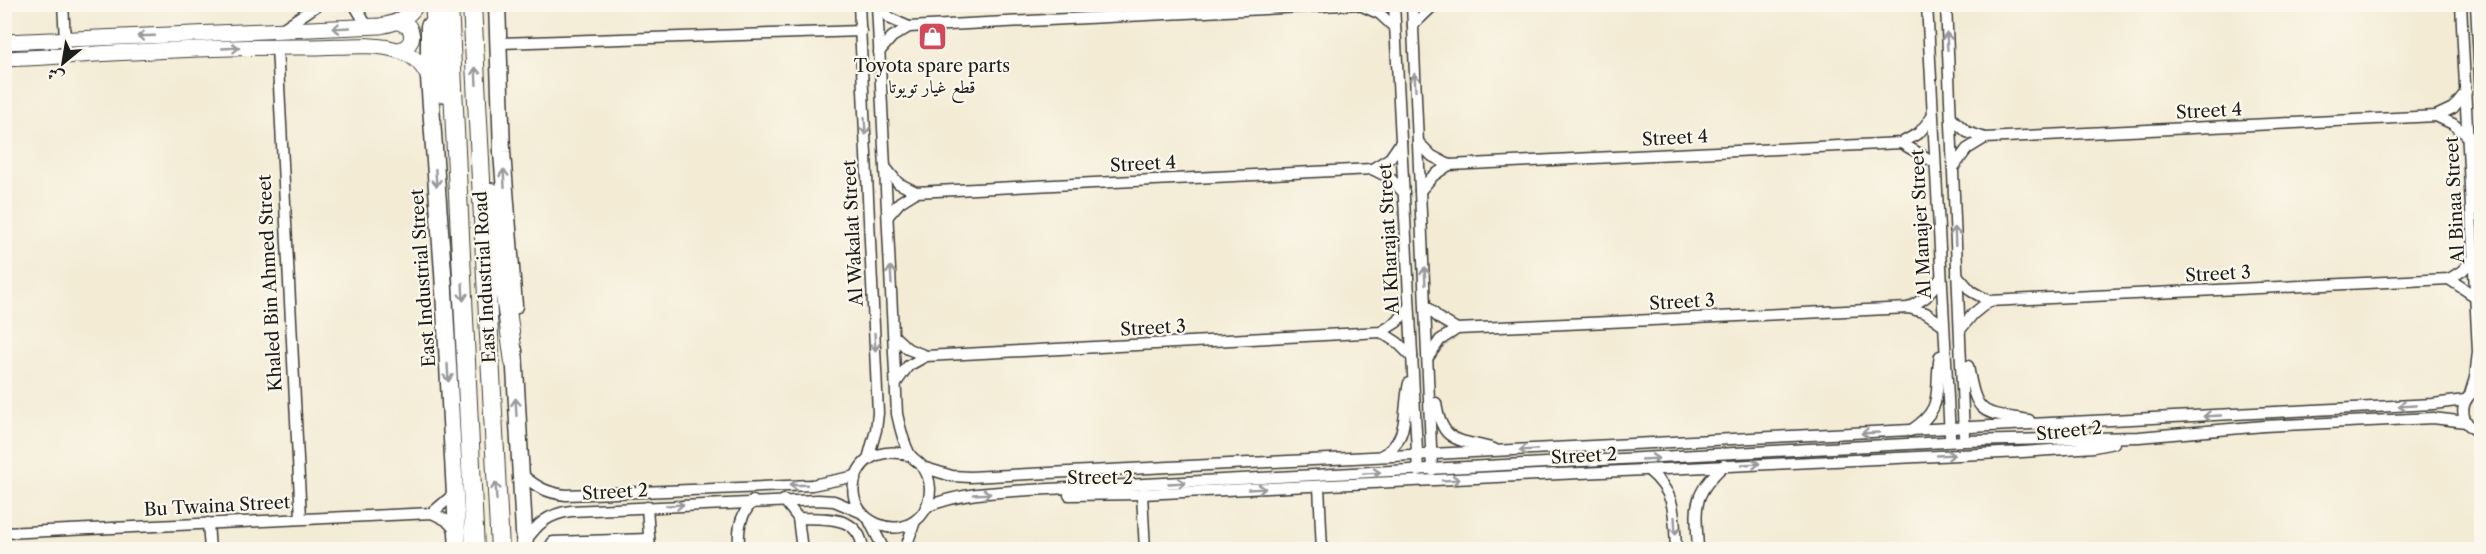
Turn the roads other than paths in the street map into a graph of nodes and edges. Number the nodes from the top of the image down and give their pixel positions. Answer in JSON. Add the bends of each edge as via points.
{"nodes":[{"id":1,"x":63,"y":4,"type":"edge"},
{"id":2,"x":319,"y":4,"type":"edge"},
{"id":3,"x":354,"y":4,"type":"edge"},
{"id":4,"x":417,"y":4,"type":"edge"},
{"id":5,"x":429,"y":4,"type":"edge"},
{"id":6,"x":434,"y":4,"type":"edge"},
{"id":7,"x":449,"y":4,"type":"edge"},
{"id":8,"x":472,"y":4,"type":"edge"},
{"id":9,"x":497,"y":4,"type":"edge"},
{"id":10,"x":859,"y":4,"type":"edge"},
{"id":11,"x":1394,"y":4,"type":"edge"},
{"id":12,"x":1412,"y":4,"type":"edge"},
{"id":13,"x":1435,"y":4,"type":"edge"},
{"id":14,"x":1927,"y":4,"type":"edge"},
{"id":15,"x":1946,"y":4,"type":"edge"},
{"id":16,"x":2461,"y":4,"type":"edge"},
{"id":17,"x":2476,"y":4,"type":"edge"},
{"id":18,"x":877,"y":5,"type":"edge"},
{"id":19,"x":1361,"y":5,"type":"edge"},
{"id":20,"x":399,"y":22,"type":"junction"},
{"id":21,"x":1413,"y":25,"type":"junction"},
{"id":22,"x":367,"y":26,"type":"junction"},
{"id":23,"x":909,"y":27,"type":"junction"},
{"id":24,"x":1395,"y":28,"type":"junction"},
{"id":25,"x":861,"y":31,"type":"junction"},
{"id":26,"x":65,"y":39,"type":"junction"},
{"id":27,"x":278,"y":39,"type":"junction"},
{"id":28,"x":4,"y":42,"type":"edge"},
{"id":29,"x":499,"y":43,"type":"junction"},
{"id":30,"x":399,"y":50,"type":"junction"},
{"id":31,"x":879,"y":52,"type":"junction"},
{"id":32,"x":4,"y":58,"type":"edge"},
{"id":33,"x":429,"y":78,"type":"junction"},
{"id":34,"x":2466,"y":92,"type":"junction"},
{"id":35,"x":2436,"y":116,"type":"junction"},
{"id":36,"x":1932,"y":117,"type":"junction"},
{"id":37,"x":1951,"y":118,"type":"junction"},
{"id":38,"x":2481,"y":118,"type":"edge"},
{"id":39,"x":480,"y":135,"type":"junction"},
{"id":40,"x":2468,"y":136,"type":"junction"},
{"id":41,"x":1985,"y":138,"type":"junction"},
{"id":42,"x":1401,"y":142,"type":"junction"},
{"id":43,"x":1418,"y":142,"type":"junction"},
{"id":44,"x":1901,"y":143,"type":"junction"},
{"id":45,"x":1934,"y":162,"type":"junction"},
{"id":46,"x":1449,"y":165,"type":"junction"},
{"id":47,"x":886,"y":168,"type":"junction"},
{"id":48,"x":1953,"y":168,"type":"junction"},
{"id":49,"x":1371,"y":169,"type":"junction"},
{"id":50,"x":1420,"y":191,"type":"junction"},
{"id":51,"x":916,"y":192,"type":"junction"},
{"id":52,"x":1404,"y":193,"type":"junction"},
{"id":53,"x":888,"y":216,"type":"junction"},
{"id":54,"x":461,"y":234,"type":"junction"},
{"id":55,"x":2473,"y":259,"type":"junction"},
{"id":56,"x":1957,"y":275,"type":"junction"},
{"id":57,"x":1940,"y":279,"type":"junction"},
{"id":58,"x":2449,"y":279,"type":"junction"},
{"id":59,"x":2476,"y":297,"type":"junction"},
{"id":60,"x":1989,"y":302,"type":"junction"},
{"id":61,"x":1426,"y":306,"type":"junction"},
{"id":62,"x":1410,"y":307,"type":"junction"},
{"id":63,"x":1909,"y":308,"type":"junction"},
{"id":64,"x":1942,"y":324,"type":"junction"},
{"id":65,"x":1457,"y":329,"type":"junction"},
{"id":66,"x":1960,"y":330,"type":"junction"},
{"id":67,"x":1382,"y":332,"type":"junction"},
{"id":68,"x":894,"y":336,"type":"junction"},
{"id":69,"x":1943,"y":338,"type":"junction"},
{"id":70,"x":1961,"y":346,"type":"junction"},
{"id":71,"x":926,"y":356,"type":"junction"},
{"id":72,"x":1429,"y":356,"type":"junction"},
{"id":73,"x":1412,"y":357,"type":"junction"},
{"id":74,"x":514,"y":362,"type":"junction"},
{"id":75,"x":1413,"y":371,"type":"junction"},
{"id":76,"x":896,"y":383,"type":"junction"},
{"id":77,"x":1430,"y":383,"type":"junction"},
{"id":78,"x":2481,"y":388,"type":"edge"},
{"id":79,"x":2467,"y":397,"type":"junction"},
{"id":80,"x":2466,"y":422,"type":"junction"},
{"id":81,"x":2047,"y":424,"type":"junction"},
{"id":82,"x":1964,"y":428,"type":"junction"},
{"id":83,"x":1949,"y":429,"type":"junction"},
{"id":84,"x":1910,"y":431,"type":"junction"},
{"id":85,"x":2481,"y":432,"type":"edge"},
{"id":86,"x":2139,"y":437,"type":"junction"},
{"id":87,"x":1964,"y":441,"type":"junction"},
{"id":88,"x":1950,"y":442,"type":"junction"},
{"id":89,"x":1503,"y":451,"type":"junction"},
{"id":90,"x":1431,"y":454,"type":"junction"},
{"id":91,"x":1417,"y":455,"type":"junction"},
{"id":92,"x":911,"y":456,"type":"junction"},
{"id":93,"x":1380,"y":457,"type":"junction"},
{"id":94,"x":868,"y":459,"type":"junction"},
{"id":95,"x":1724,"y":465,"type":"junction"},
{"id":96,"x":922,"y":467,"type":"junction"},
{"id":97,"x":1432,"y":470,"type":"junction"},
{"id":98,"x":1648,"y":470,"type":"junction"},
{"id":99,"x":1418,"y":471,"type":"junction"},
{"id":100,"x":520,"y":472,"type":"junction"},
{"id":101,"x":856,"y":476,"type":"junction"},
{"id":102,"x":1319,"y":486,"type":"junction"},
{"id":103,"x":1030,"y":490,"type":"junction"},
{"id":104,"x":454,"y":494,"type":"junction"},
{"id":105,"x":1142,"y":494,"type":"junction"},
{"id":106,"x":784,"y":500,"type":"junction"},
{"id":107,"x":753,"y":501,"type":"junction"},
{"id":108,"x":647,"y":507,"type":"junction"},
{"id":109,"x":926,"y":507,"type":"junction"},
{"id":110,"x":432,"y":513,"type":"junction"},
{"id":111,"x":861,"y":513,"type":"junction"},
{"id":112,"x":301,"y":518,"type":"junction"},
{"id":113,"x":798,"y":519,"type":"junction"},
{"id":114,"x":870,"y":521,"type":"junction"},
{"id":115,"x":915,"y":521,"type":"junction"},
{"id":116,"x":208,"y":523,"type":"junction"},
{"id":117,"x":4,"y":532,"type":"edge"},
{"id":118,"x":457,"y":532,"type":"junction"},
{"id":119,"x":649,"y":544,"type":"edge"},
{"id":120,"x":525,"y":546,"type":"edge"},
{"id":121,"x":210,"y":549,"type":"edge"},
{"id":122,"x":458,"y":549,"type":"edge"},
{"id":123,"x":475,"y":549,"type":"edge"},
{"id":124,"x":500,"y":549,"type":"edge"},
{"id":125,"x":548,"y":549,"type":"edge"},
{"id":126,"x":740,"y":549,"type":"edge"},
{"id":127,"x":802,"y":549,"type":"edge"},
{"id":128,"x":862,"y":549,"type":"edge"},
{"id":129,"x":884,"y":549,"type":"edge"},
{"id":130,"x":905,"y":549,"type":"edge"},
{"id":131,"x":1145,"y":549,"type":"edge"},
{"id":132,"x":1322,"y":549,"type":"edge"},
{"id":133,"x":1676,"y":549,"type":"edge"},
{"id":134,"x":1698,"y":549,"type":"edge"}],
"edges":[{"from":1,"to":26,"type":"street"},
{"from":2,"to":27,"type":"street"},
{"from":3,"to":22,"type":"street"},
{"from":4,"to":20,"type":"main road"},
{"from":5,"to":33,"type":"main road","name":"East Industrial Street"},
{"from":6,"to":54,"type":"highway","via":[[447,158]]},
{"from":7,"to":54,"type":"highway","name":"East Industrial Road"},
{"from":39,"to":8,"type":"highway","name":"East Industrial Road","one_way":true},
{"from":9,"to":29,"type":"main road"},
{"from":10,"to":25,"type":"street","name":"Al Wakalat Street"},
{"from":11,"to":24,"type":"street","name":"Al Kharajat Street"},
{"from":12,"to":21,"type":"street","name":"Al Kharajat Street"},
{"from":13,"to":21,"type":"street"},
{"from":14,"to":36,"type":"street","name":"Al Manajer Street"},
{"from":37,"to":15,"type":"street","name":"Al Manajer Street","one_way":true},
{"from":16,"to":34,"type":"street","name":"Al Binaa Street"},
{"from":17,"to":38,"type":"street","name":"Al Binaa Street"},
{"from":18,"to":23,"type":"street","via":[[891,19]]},
{"from":18,"to":31,"type":"street","name":"Al Wakalat Street"},
{"from":19,"to":23,"type":"street"},
{"from":19,"to":24,"type":"street","via":[[1380,14]]},
{"from":20,"to":22,"type":"main road"},
{"from":20,"to":30,"type":"main road","via":[[409,27],[412,34],[409,45]]},
{"from":43,"to":21,"type":"street","name":"Al Kharajat Street","one_way":true},
{"from":22,"to":27,"type":"main road","one_way":true},
{"from":23,"to":31,"type":"street","via":[[892,37]]},
{"from":24,"to":42,"type":"street","name":"Al Kharajat Street"},
{"from":25,"to":29,"type":"street"},
{"from":25,"to":94,"type":"street","name":"Al Wakalat Street","one_way":true,"via":[[878,412]]},
{"from":27,"to":26,"type":"main road","one_way":true},
{"from":26,"to":28,"type":"main road"},
{"from":27,"to":30,"type":"main road"},
{"from":32,"to":27,"type":"main road","one_way":true},
{"from":27,"to":112,"type":"street","name":"Khaled Bin Ahmed Street"},
{"from":74,"to":29,"type":"main road","one_way":true},
{"from":30,"to":33,"type":"main road","via":[[416,60]]},
{"from":31,"to":47,"type":"street","name":"Al Wakalat Street"},
{"from":33,"to":104,"type":"main road","name":"East Industrial Street","one_way":true},
{"from":34,"to":35,"type":"street","via":[[2453,108]]},
{"from":34,"to":40,"type":"street","name":"Al Binaa Street"},
{"from":35,"to":40,"type":"street"},
{"from":35,"to":41,"type":"street","name":"Street 4"},
{"from":36,"to":44,"type":"street","via":[[1919,133]]},
{"from":36,"to":45,"type":"street","name":"Al Manajer Street"},
{"from":37,"to":41,"type":"street","name":"Street 4","via":[[1967,132]]},
{"from":37,"to":48,"type":"street","name":"Al Manajer Street"},
{"from":39,"to":74,"type":"highway"},
{"from":124,"to":39,"type":"highway","name":"East Industrial Road","one_way":true},
{"from":40,"to":55,"type":"street","name":"Al Binaa Street"},
{"from":41,"to":48,"type":"street","via":[[1967,149]]},
{"from":42,"to":49,"type":"street","via":[[1390,158]]},
{"from":42,"to":52,"type":"street","name":"Al Kharajat Street"},
{"from":43,"to":46,"type":"street"},
{"from":43,"to":50,"type":"street","name":"Al Kharajat Street"},
{"from":44,"to":45,"type":"street"},
{"from":44,"to":46,"type":"street","name":"Street 4"},
{"from":45,"to":57,"type":"street","name":"Al Manajer Street"},
{"from":46,"to":50,"type":"street"},
{"from":47,"to":51,"type":"street","via":[[898,183]]},
{"from":47,"to":53,"type":"street","name":"Al Wakalat Street"},
{"from":56,"to":48,"type":"street","name":"Al Manajer Street","one_way":true},
{"from":49,"to":51,"type":"street","name":"Street 4"},
{"from":49,"to":52,"type":"street","via":[[1390,178]]},
{"from":61,"to":50,"type":"street","name":"Al Kharajat Street","one_way":true},
{"from":51,"to":53,"type":"street"},
{"from":52,"to":62,"type":"street","name":"Al Kharajat Street"},
{"from":68,"to":53,"type":"street","name":"Al Wakalat Street","one_way":true},
{"from":54,"to":123,"type":"highway","name":"East Industrial Road","one_way":true},
{"from":55,"to":58,"type":"street"},
{"from":55,"to":59,"type":"street","name":"Al Binaa Street"},
{"from":56,"to":60,"type":"street","via":[[1971,291]]},
{"from":56,"to":66,"type":"street","name":"Al Manajer Street"},
{"from":57,"to":63,"type":"street","via":[[1926,297]]},
{"from":57,"to":64,"type":"street","name":"Al Manajer Street"},
{"from":58,"to":59,"type":"street"},
{"from":58,"to":60,"type":"street","name":"Street 3"},
{"from":59,"to":79,"type":"street","name":"Al Binaa Street","via":[[2478,352],[2475,378]]},
{"from":60,"to":66,"type":"street"},
{"from":61,"to":65,"type":"street"},
{"from":61,"to":72,"type":"street","name":"Al Kharajat Street"},
{"from":62,"to":67,"type":"street"},
{"from":62,"to":73,"type":"street","name":"Al Kharajat Street"},
{"from":63,"to":64,"type":"street","name":"Street 3"},
{"from":63,"to":65,"type":"street","name":"Street 3"},
{"from":64,"to":69,"type":"street","name":"Al Manajer Street"},
{"from":65,"to":72,"type":"street","via":[[1440,340]]},
{"from":66,"to":70,"type":"street","name":"Al Manajer Street"},
{"from":67,"to":71,"type":"street","name":"Street 3"},
{"from":67,"to":73,"type":"street"},
{"from":68,"to":71,"type":"street","via":[[908,349]]},
{"from":68,"to":76,"type":"street","name":"Al Wakalat Street"},
{"from":69,"to":83,"type":"street","name":"Al Manajer Street"},
{"from":69,"to":84,"type":"street","via":[[1936,404],[1927,418]]},
{"from":70,"to":81,"type":"street","name":"Street 2","via":[[1973,396],[1982,408],[1996,415]]},
{"from":70,"to":82,"type":"street","name":"Al Manajer Street"},
{"from":71,"to":76,"type":"street","via":[[908,366]]},
{"from":72,"to":77,"type":"street","name":"Al Kharajat Street"},
{"from":73,"to":75,"type":"street","name":"Al Kharajat Street"},
{"from":100,"to":74,"type":"main road","one_way":true},
{"from":75,"to":91,"type":"street","name":"Al Kharajat Street"},
{"from":75,"to":93,"type":"street","via":[[1401,436]]},
{"from":76,"to":92,"type":"street","name":"Al Wakalat Street","via":[[901,434]]},
{"from":77,"to":89,"type":"street","name":"Street 2","via":[[1445,432],[1459,441]]},
{"from":77,"to":90,"type":"street","name":"Al Kharajat Street"},
{"from":78,"to":79,"type":"street"},
{"from":79,"to":80,"type":"street","name":"Al Binaa Street","via":[[2463,408]]},
{"from":79,"to":81,"type":"street","name":"Street 2","one_way":true,"via":[[2433,404]]},
{"from":80,"to":85,"type":"street"},
{"from":80,"to":86,"type":"street","name":"Street 2","via":[[2433,418]]},
{"from":81,"to":82,"type":"street","name":"Street 2"},
{"from":82,"to":83,"type":"street","name":"Street 2"},
{"from":82,"to":87,"type":"street","name":"Al Manajer Street"},
{"from":83,"to":84,"type":"street","name":"Street 2"},
{"from":83,"to":88,"type":"street","name":"Al Manajer Street"},
{"from":84,"to":89,"type":"street","name":"Street 2","one_way":true},
{"from":86,"to":87,"type":"street","name":"Street 2"},
{"from":95,"to":86,"type":"street","name":"Street 2","one_way":true,"via":[[2094,447]]},
{"from":87,"to":88,"type":"street","name":"Street 2"},
{"from":97,"to":88,"type":"street","name":"Street 2","one_way":true},
{"from":89,"to":90,"type":"street","name":"Street 2"},
{"from":90,"to":91,"type":"street","name":"Street 2"},
{"from":90,"to":97,"type":"street","name":"Al Kharajat Street"},
{"from":91,"to":93,"type":"street","name":"Street 2"},
{"from":91,"to":99,"type":"street","name":"Al Kharajat Street"},
{"from":92,"to":94,"type":"street","via":[[889,452]]},
{"from":92,"to":96,"type":"street"},
{"from":93,"to":96,"type":"street","name":"Street 2","via":[[970,477]]},
{"from":94,"to":101,"type":"street"},
{"from":95,"to":98,"type":"street","name":"Street 2"},
{"from":95,"to":134,"type":"street","via":[[1708,480],[1697,500]]},
{"from":96,"to":109,"type":"street","via":[[930,487]]},
{"from":97,"to":99,"type":"street","name":"Street 2"},
{"from":102,"to":98,"type":"street","name":"Street 2","one_way":true},
{"from":98,"to":133,"type":"street","one_way":true,"via":[[1670,492]]},
{"from":103,"to":99,"type":"street","name":"Street 2","one_way":true},
{"from":101,"to":100,"type":"street","name":"Street 2","one_way":true,"via":[[812,485],[566,495],[550,494]]},
{"from":100,"to":120,"type":"main road"},
{"from":101,"to":111,"type":"street","via":[[854,495]]},
{"from":105,"to":102,"type":"street","name":"Street 2","one_way":true},
{"from":102,"to":132,"type":"street"},
{"from":103,"to":105,"type":"street","name":"Street 2","via":[[1064,495]]},
{"from":109,"to":103,"type":"street","name":"Street 2","one_way":true,"via":[[968,494]]},
{"from":104,"to":110,"type":"street"},
{"from":104,"to":118,"type":"main road","name":"East Industrial Street"},
{"from":105,"to":131,"type":"street"},
{"from":106,"to":107,"type":"street","name":"Street 2"},
{"from":106,"to":111,"type":"street","name":"Street 2","via":[[834,501]]},
{"from":106,"to":113,"type":"street"},
{"from":108,"to":107,"type":"street","name":"Street 2","one_way":true},
{"from":107,"to":126,"type":"street","via":[[738,527]]},
{"from":108,"to":119,"type":"street"},
{"from":108,"to":120,"type":"street","name":"Street 2","via":[[558,513],[540,522]]},
{"from":109,"to":115,"type":"street"},
{"from":110,"to":112,"type":"street","name":"Bu Twaina Street"},
{"from":110,"to":118,"type":"street"},
{"from":111,"to":114,"type":"street"},
{"from":112,"to":116,"type":"street","name":"Bu Twaina Street"},
{"from":113,"to":127,"type":"street"},
{"from":113,"to":128,"type":"street","via":[[847,523],[859,534]]},
{"from":114,"to":115,"type":"street","via":[[892,528]]},
{"from":114,"to":129,"type":"street"},
{"from":115,"to":130,"type":"street"},
{"from":116,"to":117,"type":"street","name":"Bu Twaina Street"},
{"from":116,"to":121,"type":"street"},
{"from":118,"to":122,"type":"main road","name":"East Industrial Street"},
{"from":119,"to":125,"type":"street","via":[[553,542]]}]}
